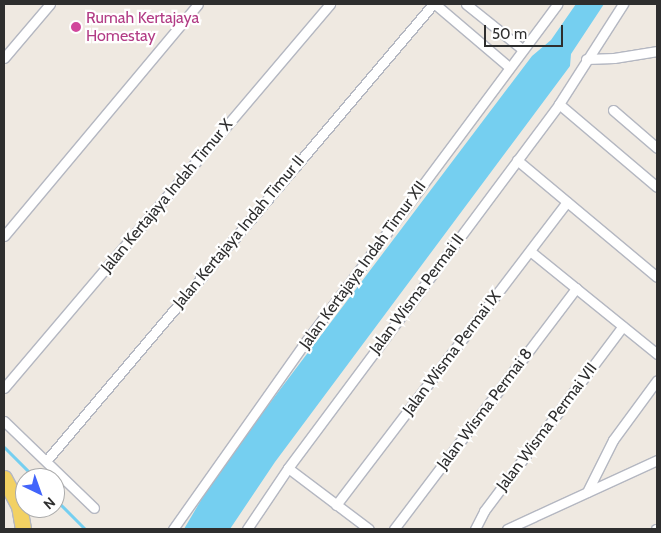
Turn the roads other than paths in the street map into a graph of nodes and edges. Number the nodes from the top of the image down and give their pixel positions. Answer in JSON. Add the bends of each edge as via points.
{"nodes":[{"id":1,"x":50,"y":4,"type":"edge"},
{"id":2,"x":198,"y":4,"type":"edge"},
{"id":3,"x":330,"y":4,"type":"edge"},
{"id":4,"x":434,"y":4,"type":"edge"},
{"id":5,"x":466,"y":4,"type":"edge"},
{"id":6,"x":557,"y":4,"type":"edge"},
{"id":7,"x":623,"y":4,"type":"edge"},
{"id":8,"x":522,"y":49,"type":"junction"},
{"id":9,"x":657,"y":51,"type":"edge"},
{"id":10,"x":4,"y":58,"type":"edge"},
{"id":11,"x":586,"y":59,"type":"junction"},
{"id":12,"x":510,"y":66,"type":"junction"},
{"id":13,"x":559,"y":104,"type":"junction"},
{"id":14,"x":613,"y":110,"type":"dead end"},
{"id":15,"x":657,"y":138,"type":"edge"},
{"id":16,"x":648,"y":140,"type":"junction"},
{"id":17,"x":657,"y":148,"type":"edge"},
{"id":18,"x":516,"y":160,"type":"junction"},
{"id":19,"x":657,"y":187,"type":"edge"},
{"id":20,"x":567,"y":202,"type":"junction"},
{"id":21,"x":4,"y":236,"type":"edge"},
{"id":22,"x":530,"y":251,"type":"junction"},
{"id":23,"x":657,"y":277,"type":"edge"},
{"id":24,"x":576,"y":288,"type":"junction"},
{"id":25,"x":623,"y":326,"type":"junction"},
{"id":26,"x":657,"y":354,"type":"edge"},
{"id":27,"x":657,"y":380,"type":"edge"},
{"id":28,"x":4,"y":388,"type":"edge"},
{"id":29,"x":4,"y":422,"type":"edge"},
{"id":30,"x":657,"y":460,"type":"edge"},
{"id":31,"x":46,"y":461,"type":"junction"},
{"id":32,"x":288,"y":468,"type":"junction"},
{"id":33,"x":4,"y":478,"type":"edge"},
{"id":34,"x":587,"y":492,"type":"junction"},
{"id":35,"x":336,"y":505,"type":"junction"},
{"id":36,"x":94,"y":508,"type":"dead end"},
{"id":37,"x":251,"y":527,"type":"edge"},
{"id":38,"x":23,"y":529,"type":"edge"},
{"id":39,"x":173,"y":529,"type":"edge"},
{"id":40,"x":369,"y":529,"type":"edge"},
{"id":41,"x":394,"y":529,"type":"edge"},
{"id":42,"x":475,"y":529,"type":"edge"},
{"id":43,"x":507,"y":529,"type":"edge"}],
"edges":[{"from":1,"to":10,"type":"street"},
{"from":2,"to":21,"type":"street"},
{"from":3,"to":28,"type":"street","name":"Jalan Kertajaya Indah Timur X"},
{"from":4,"to":12,"type":"street"},
{"from":4,"to":31,"type":"street","name":"Jalan Kertajaya Indah Timur II"},
{"from":5,"to":8,"type":"street"},
{"from":6,"to":8,"type":"street","name":"Jalan Kertajaya Indah Timur XII"},
{"from":7,"to":11,"type":"street","name":"Jalan Wisma Permai II"},
{"from":8,"to":12,"type":"street","name":"Jalan Kertajaya Indah Timur XII"},
{"from":9,"to":11,"type":"street"},
{"from":11,"to":13,"type":"street","name":"Jalan Wisma Permai II"},
{"from":12,"to":39,"type":"street","name":"Jalan Kertajaya Indah Timur XII","via":[[307,340]]},
{"from":13,"to":18,"type":"street","name":"Jalan Wisma Permai II"},
{"from":13,"to":19,"type":"street"},
{"from":14,"to":16,"type":"street"},
{"from":15,"to":16,"type":"street"},
{"from":16,"to":17,"type":"street"},
{"from":18,"to":20,"type":"street"},
{"from":18,"to":32,"type":"street","name":"Jalan Wisma Permai II"},
{"from":20,"to":22,"type":"street","name":"Jalan Wisma Permai IX"},
{"from":20,"to":23,"type":"street"},
{"from":22,"to":24,"type":"street"},
{"from":22,"to":35,"type":"street","name":"Jalan Wisma Permai IX"},
{"from":24,"to":25,"type":"street"},
{"from":24,"to":41,"type":"street","name":"Jalan Wisma Permai 8"},
{"from":25,"to":26,"type":"street"},
{"from":25,"to":42,"type":"street","name":"Jalan Wisma Permai VII","via":[[484,511]]},
{"from":27,"to":34,"type":"street","via":[[613,440]]},
{"from":29,"to":31,"type":"street"},
{"from":30,"to":34,"type":"street"},
{"from":31,"to":36,"type":"street"},
{"from":32,"to":35,"type":"street"},
{"from":32,"to":37,"type":"street","name":"Jalan Wisma Permai II"},
{"from":33,"to":38,"type":"main road","via":[[18,506]]},
{"from":34,"to":43,"type":"street"},
{"from":35,"to":40,"type":"street"}]}
